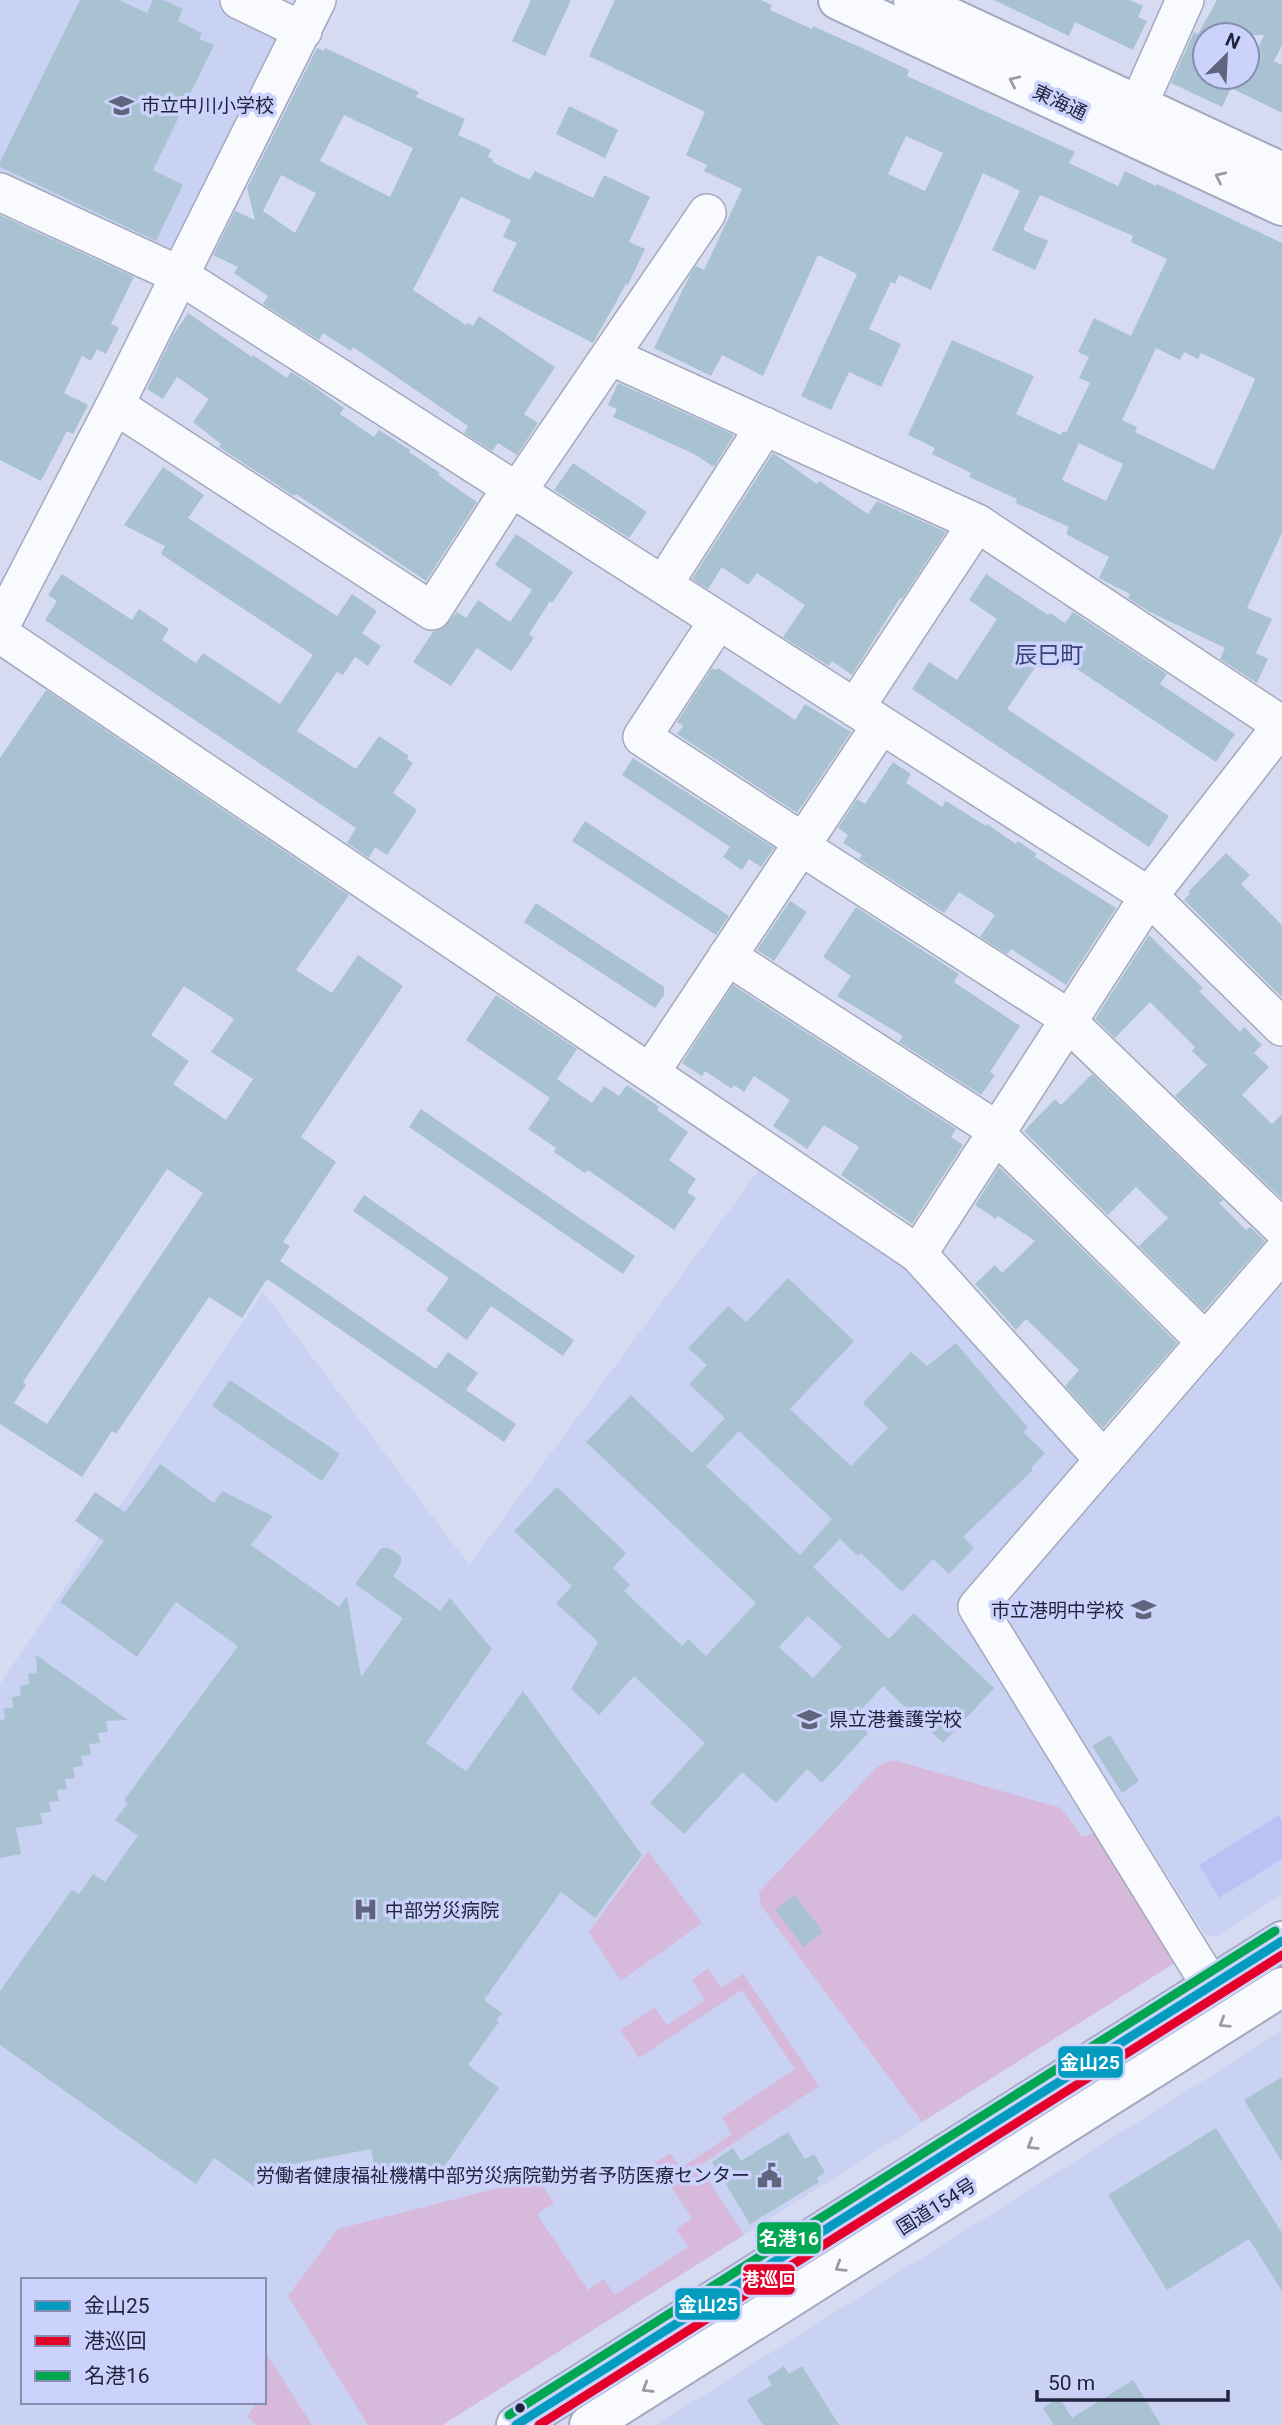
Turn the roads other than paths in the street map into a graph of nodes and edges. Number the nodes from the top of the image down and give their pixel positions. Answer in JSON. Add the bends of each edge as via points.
{"nodes":[{"id":1,"x":239,"y":0,"type":"edge"},
{"id":2,"x":838,"y":0,"type":"edge"},
{"id":3,"x":913,"y":0,"type":"edge"},
{"id":4,"x":1185,"y":0,"type":"edge"},
{"id":5,"x":310,"y":16,"type":"edge"},
{"id":6,"x":1132,"y":119,"type":"junction"},
{"id":7,"x":1282,"y":172,"type":"edge"},
{"id":8,"x":0,"y":192,"type":"edge"},
{"id":9,"x":1282,"y":206,"type":"edge"},
{"id":10,"x":707,"y":213,"type":"dead end"},
{"id":11,"x":179,"y":275,"type":"junction"},
{"id":12,"x":610,"y":356,"type":"junction"},
{"id":13,"x":115,"y":405,"type":"junction"},
{"id":14,"x":765,"y":426,"type":"junction"},
{"id":15,"x":514,"y":490,"type":"junction"},
{"id":16,"x":976,"y":523,"type":"junction"},
{"id":17,"x":663,"y":585,"type":"junction"},
{"id":18,"x":718,"y":621,"type":"junction"},
{"id":19,"x":0,"y":627,"type":"edge"},
{"id":20,"x":0,"y":634,"type":"edge"},
{"id":21,"x":868,"y":716,"type":"junction"},
{"id":22,"x":1282,"y":725,"type":"edge"},
{"id":23,"x":801,"y":844,"type":"junction"},
{"id":24,"x":1149,"y":896,"type":"junction"},
{"id":25,"x":727,"y":956,"type":"junction"},
{"id":26,"x":1069,"y":1020,"type":"junction"},
{"id":27,"x":1282,"y":1027,"type":"edge"},
{"id":28,"x":650,"y":1073,"type":"junction"},
{"id":29,"x":997,"y":1132,"type":"junction"},
{"id":30,"x":1282,"y":1228,"type":"edge"},
{"id":31,"x":1282,"y":1253,"type":"edge"},
{"id":32,"x":919,"y":1254,"type":"junction"},
{"id":33,"x":1206,"y":1342,"type":"junction"},
{"id":34,"x":1104,"y":1460,"type":"junction"},
{"id":35,"x":1282,"y":1941,"type":"edge"},
{"id":36,"x":1211,"y":1986,"type":"junction"},
{"id":37,"x":1282,"y":1987,"type":"edge"},
{"id":38,"x":516,"y":2425,"type":"edge"},
{"id":39,"x":589,"y":2425,"type":"edge"}],
"edges":[{"from":1,"to":5,"type":"street"},
{"from":6,"to":2,"type":"main road","name":"東海通","one_way":true},
{"from":3,"to":6,"type":"main road","name":"東海通"},
{"from":4,"to":6,"type":"street"},
{"from":5,"to":11,"type":"street"},
{"from":6,"to":7,"type":"main road","name":"東海通"},
{"from":9,"to":6,"type":"main road","name":"東海通","one_way":true},
{"from":8,"to":11,"type":"street"},
{"from":10,"to":12,"type":"street"},
{"from":11,"to":13,"type":"street"},
{"from":11,"to":15,"type":"street"},
{"from":12,"to":14,"type":"street"},
{"from":12,"to":15,"type":"street"},
{"from":13,"to":15,"type":"street","via":[[432,611]]},
{"from":13,"to":19,"type":"street"},
{"from":14,"to":16,"type":"street"},
{"from":14,"to":17,"type":"street"},
{"from":15,"to":17,"type":"street"},
{"from":16,"to":21,"type":"street"},
{"from":16,"to":22,"type":"street"},
{"from":17,"to":18,"type":"street"},
{"from":18,"to":21,"type":"street"},
{"from":18,"to":23,"type":"street","via":[[642,737]]},
{"from":20,"to":28,"type":"street"},
{"from":21,"to":23,"type":"street"},
{"from":21,"to":24,"type":"street"},
{"from":22,"to":24,"type":"street"},
{"from":23,"to":25,"type":"street"},
{"from":23,"to":26,"type":"street"},
{"from":24,"to":26,"type":"street"},
{"from":24,"to":27,"type":"street"},
{"from":25,"to":28,"type":"street"},
{"from":25,"to":29,"type":"street"},
{"from":26,"to":29,"type":"street"},
{"from":26,"to":30,"type":"street"},
{"from":28,"to":32,"type":"street"},
{"from":29,"to":32,"type":"street"},
{"from":29,"to":33,"type":"street"},
{"from":31,"to":33,"type":"street"},
{"from":32,"to":34,"type":"street"},
{"from":33,"to":34,"type":"street"},
{"from":34,"to":36,"type":"street","via":[[977,1607]]},
{"from":35,"to":36,"type":"main road","name":"国道154号"},
{"from":36,"to":38,"type":"main road","name":"国道154号"},
{"from":37,"to":39,"type":"main road","name":"国道154号","one_way":true}]}
